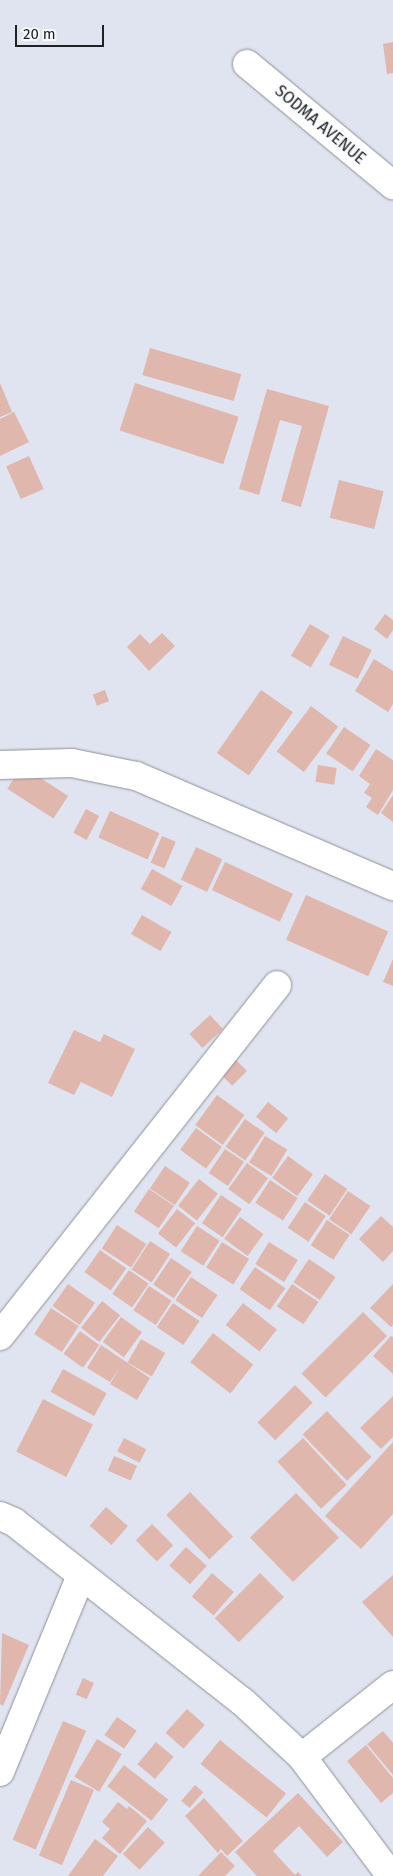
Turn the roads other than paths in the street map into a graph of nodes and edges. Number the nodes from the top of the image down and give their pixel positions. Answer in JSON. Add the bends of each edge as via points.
{"nodes":[{"id":1,"x":247,"y":64,"type":"dead end"},
{"id":2,"x":391,"y":181,"type":"edge"},
{"id":3,"x":0,"y":765,"type":"edge"},
{"id":4,"x":393,"y":886,"type":"edge"},
{"id":5,"x":277,"y":985,"type":"dead end"},
{"id":6,"x":0,"y":1336,"type":"edge"},
{"id":7,"x":0,"y":1516,"type":"edge"},
{"id":8,"x":81,"y":1575,"type":"junction"},
{"id":9,"x":393,"y":1686,"type":"edge"},
{"id":10,"x":302,"y":1757,"type":"junction"},
{"id":11,"x":0,"y":1772,"type":"edge"},
{"id":12,"x":391,"y":1876,"type":"edge"}],
"edges":[{"from":1,"to":2,"type":"street","name":"SODMA AVENUE"},
{"from":3,"to":4,"type":"street","via":[[72,763],[136,776]]},
{"from":5,"to":6,"type":"street"},
{"from":7,"to":8,"type":"street","via":[[14,1522]]},
{"from":8,"to":10,"type":"street","via":[[243,1702]]},
{"from":8,"to":11,"type":"street"},
{"from":9,"to":10,"type":"street"},
{"from":10,"to":12,"type":"street"}]}
